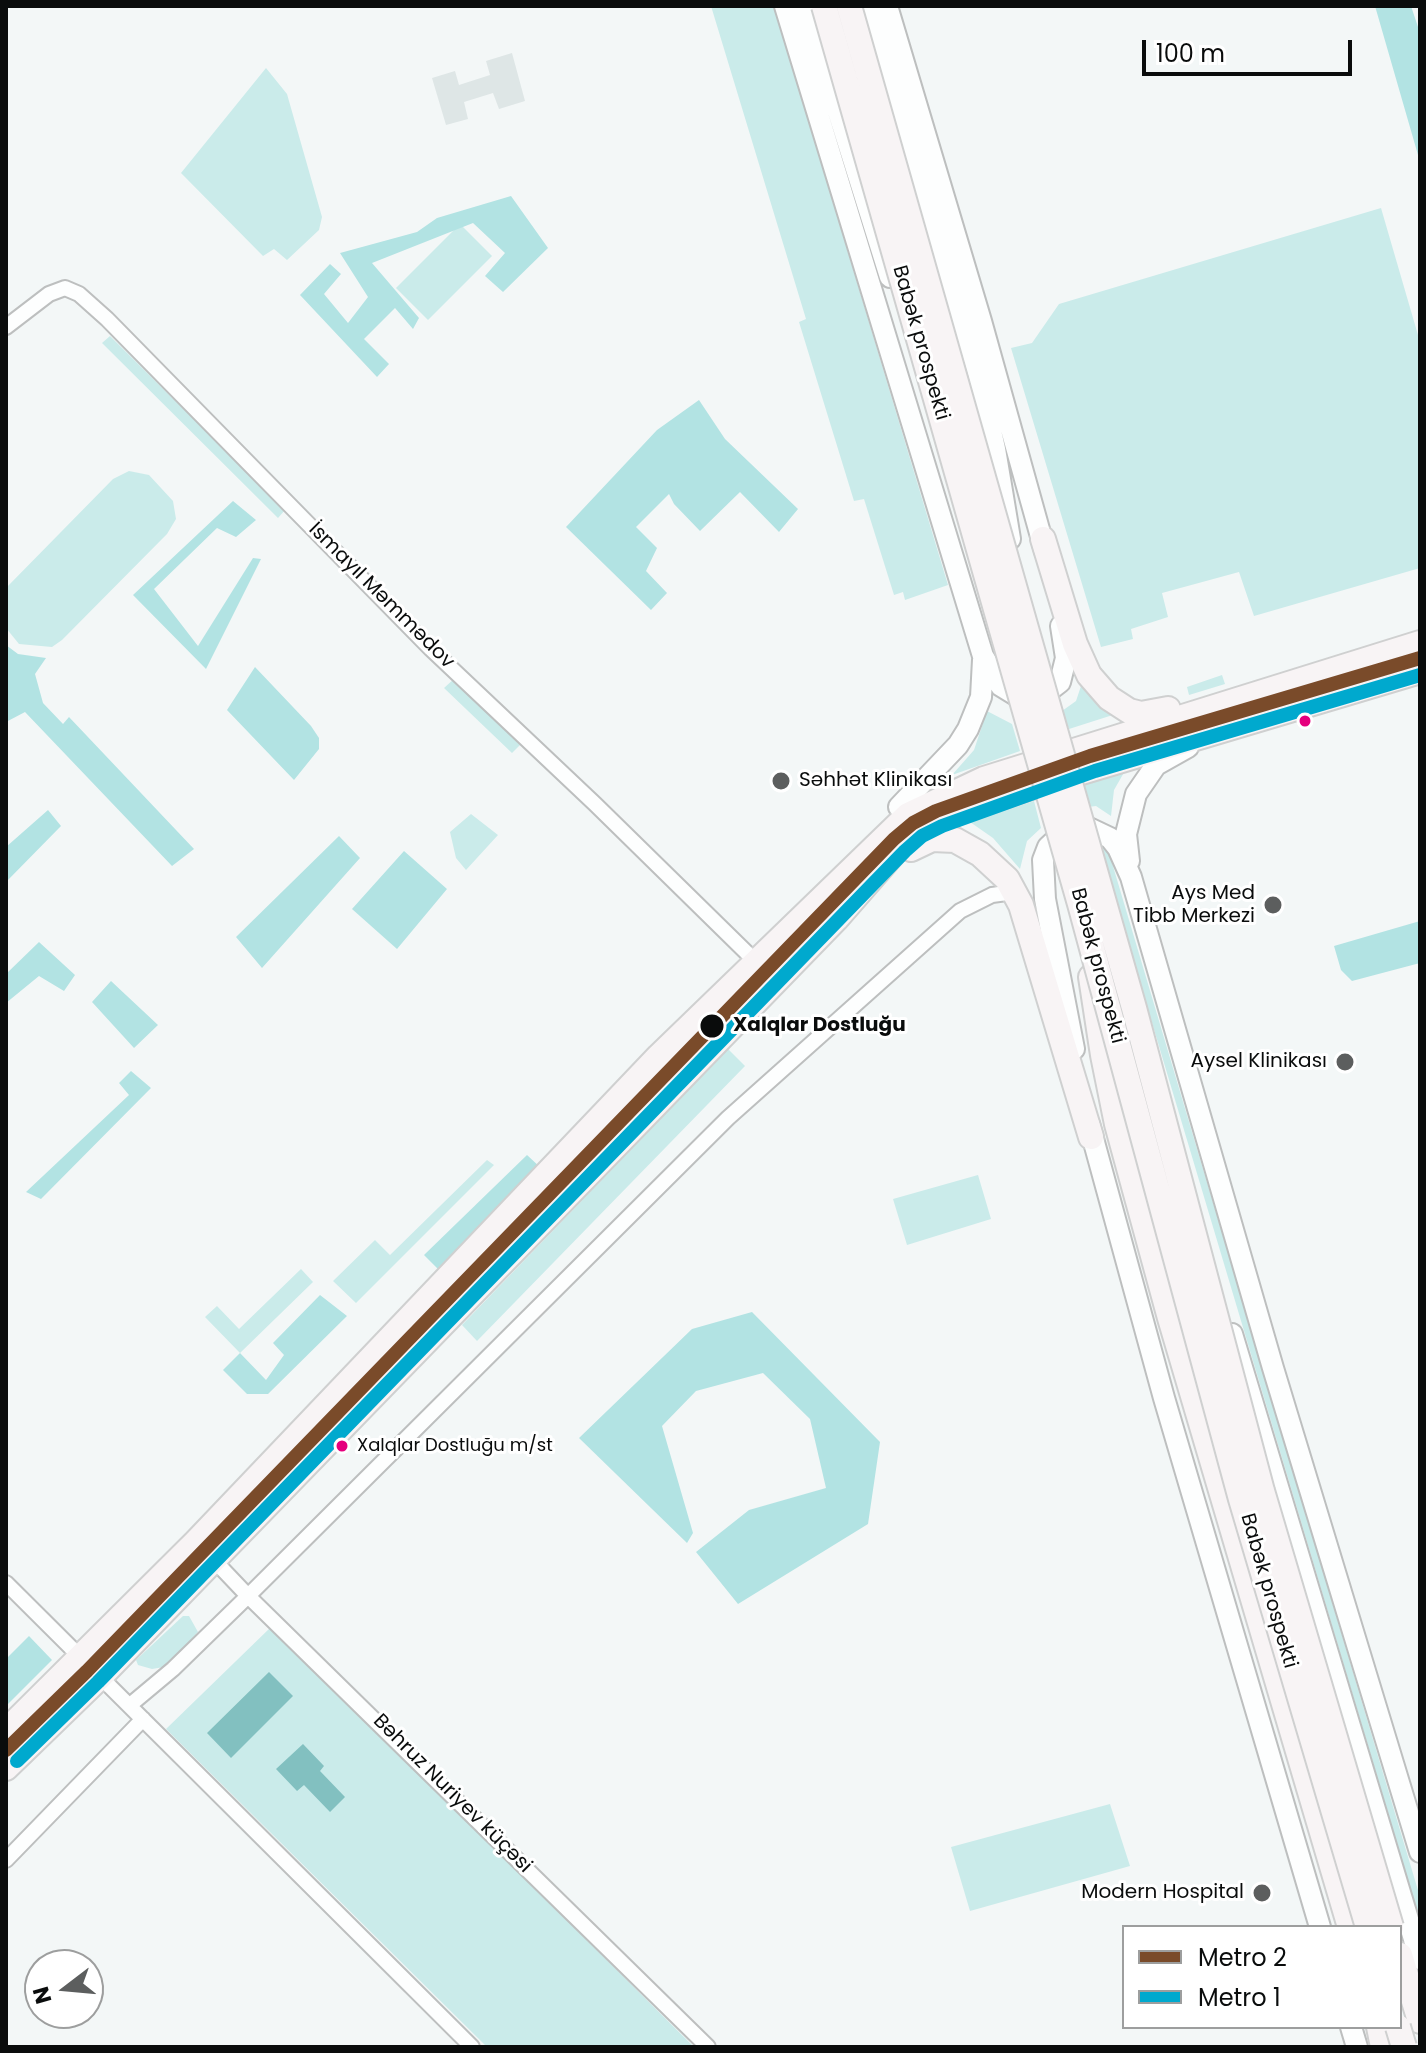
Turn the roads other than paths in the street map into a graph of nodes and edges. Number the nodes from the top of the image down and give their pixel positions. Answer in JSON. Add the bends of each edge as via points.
{"nodes":[{"id":1,"x":785,"y":6,"type":"edge"},
{"id":2,"x":805,"y":6,"type":"edge"},
{"id":3,"x":824,"y":6,"type":"edge"},
{"id":4,"x":849,"y":6,"type":"edge"},
{"id":5,"x":869,"y":6,"type":"edge"},
{"id":6,"x":887,"y":6,"type":"edge"},
{"id":7,"x":6,"y":327,"type":"edge"},
{"id":8,"x":1043,"y":539,"type":"junction"},
{"id":9,"x":1012,"y":621,"type":"junction"},
{"id":10,"x":1420,"y":643,"type":"edge"},
{"id":11,"x":1394,"y":650,"type":"junction"},
{"id":12,"x":983,"y":656,"type":"junction"},
{"id":13,"x":1420,"y":671,"type":"edge"},
{"id":14,"x":1171,"y":709,"type":"junction"},
{"id":15,"x":1225,"y":729,"type":"junction"},
{"id":16,"x":1025,"y":777,"type":"junction"},
{"id":17,"x":899,"y":807,"type":"junction"},
{"id":18,"x":846,"y":861,"type":"junction"},
{"id":19,"x":1131,"y":877,"type":"junction"},
{"id":20,"x":1014,"y":892,"type":"junction"},
{"id":21,"x":1080,"y":904,"type":"junction"},
{"id":22,"x":802,"y":917,"type":"junction"},
{"id":23,"x":836,"y":919,"type":"junction"},
{"id":24,"x":749,"y":955,"type":"junction"},
{"id":25,"x":716,"y":1002,"type":"junction"},
{"id":26,"x":1134,"y":1008,"type":"junction"},
{"id":27,"x":1091,"y":1137,"type":"junction"},
{"id":28,"x":196,"y":1542,"type":"junction"},
{"id":29,"x":214,"y":1560,"type":"junction"},
{"id":30,"x":6,"y":1583,"type":"edge"},
{"id":31,"x":248,"y":1596,"type":"junction"},
{"id":32,"x":82,"y":1657,"type":"junction"},
{"id":33,"x":101,"y":1676,"type":"junction"},
{"id":34,"x":130,"y":1705,"type":"junction"},
{"id":35,"x":143,"y":1719,"type":"junction"},
{"id":36,"x":6,"y":1731,"type":"edge"},
{"id":37,"x":6,"y":1768,"type":"edge"},
{"id":38,"x":1415,"y":1817,"type":"edge"},
{"id":39,"x":1420,"y":1852,"type":"edge"},
{"id":40,"x":6,"y":1860,"type":"edge"},
{"id":41,"x":1319,"y":1925,"type":"edge"},
{"id":42,"x":1349,"y":1925,"type":"edge"},
{"id":43,"x":1367,"y":1925,"type":"edge"},
{"id":44,"x":1390,"y":1925,"type":"edge"},
{"id":45,"x":1420,"y":1959,"type":"edge"},
{"id":46,"x":1402,"y":1962,"type":"edge"},
{"id":47,"x":1420,"y":2021,"type":"edge"},
{"id":48,"x":472,"y":2047,"type":"edge"},
{"id":49,"x":708,"y":2047,"type":"edge"}],
"edges":[{"from":1,"to":12,"type":"main road","name":"Babək prospekti"},
{"from":2,"to":9,"type":"main road","bridge":true},
{"from":3,"to":9,"type":"main road","name":"Babək prospekti","bridge":true},
{"from":4,"to":9,"type":"main road","name":"Babək prospekti","bridge":true},
{"from":5,"to":9,"type":"main road","bridge":true,"via":[[979,377],[995,449]]},
{"from":6,"to":8,"type":"main road"},
{"from":7,"to":24,"type":"street","name":"İsmayıl Məmmədov","via":[[49,294],[65,288],[79,294],[431,649]]},
{"from":8,"to":12,"type":"main road","via":[[1064,644],[1060,682],[1042,696],[1019,697],[1001,686]]},
{"from":8,"to":14,"type":"main road","via":[[1081,659],[1099,689],[1119,706],[1141,714]]},
{"from":9,"to":21,"type":"main road","name":"Babək prospekti","bridge":true},
{"from":9,"to":26,"type":"main road","name":"Babək prospekti","bridge":true},
{"from":10,"to":11,"type":"main road"},
{"from":11,"to":14,"type":"main road","via":[[1343,658]]},
{"from":11,"to":16,"type":"main road","via":[[1091,744]]},
{"from":12,"to":17,"type":"main road","via":[[981,697],[968,729]]},
{"from":13,"to":15,"type":"main road"},
{"from":14,"to":17,"type":"main road","via":[[981,771]]},
{"from":15,"to":16,"type":"main road"},
{"from":15,"to":19,"type":"main road","via":[[1148,773],[1136,794],[1126,834]]},
{"from":16,"to":22,"type":"main road","via":[[958,790],[908,815]]},
{"from":16,"to":23,"type":"main road","via":[[914,835]]},
{"from":17,"to":18,"type":"main road"},
{"from":18,"to":22,"type":"main road"},
{"from":18,"to":24,"type":"street"},
{"from":19,"to":27,"type":"main road","via":[[1110,838],[1089,828],[1063,833],[1052,841],[1043,860],[1045,899]]},
{"from":19,"to":38,"type":"main road","via":[[1278,1383]]},
{"from":20,"to":23,"type":"main road","via":[[980,854],[955,840],[932,839],[910,850]]},
{"from":20,"to":27,"type":"main road"},
{"from":20,"to":31,"type":"street","via":[[992,895],[960,911],[739,1108]]},
{"from":21,"to":42,"type":"main road","bridge":true,"via":[[1117,1124]]},
{"from":21,"to":43,"type":"main road","name":"Babək prospekti","bridge":true,"via":[[1241,1499]]},
{"from":22,"to":25,"type":"main road"},
{"from":23,"to":29,"type":"main road"},
{"from":24,"to":25,"type":"street"},
{"from":25,"to":28,"type":"main road"},
{"from":26,"to":44,"type":"main road","name":"Babək prospekti","bridge":true,"via":[[1262,1491]]},
{"from":26,"to":45,"type":"main road","bridge":true},
{"from":27,"to":41,"type":"main road"},
{"from":28,"to":29,"type":"street","name":"Bəhruz Nuriyev küçəsi"},
{"from":28,"to":32,"type":"main road"},
{"from":29,"to":31,"type":"street","name":"Bəhruz Nuriyev küçəsi"},
{"from":29,"to":33,"type":"main road"},
{"from":30,"to":32,"type":"street"},
{"from":31,"to":34,"type":"street"},
{"from":31,"to":49,"type":"street","name":"Bəhruz Nuriyev küçəsi"},
{"from":32,"to":33,"type":"street"},
{"from":32,"to":36,"type":"main road"},
{"from":33,"to":34,"type":"street"},
{"from":33,"to":37,"type":"main road"},
{"from":34,"to":35,"type":"street"},
{"from":35,"to":40,"type":"street"},
{"from":35,"to":48,"type":"street"},
{"from":38,"to":39,"type":"main road"},
{"from":46,"to":47,"type":"main road"}]}
